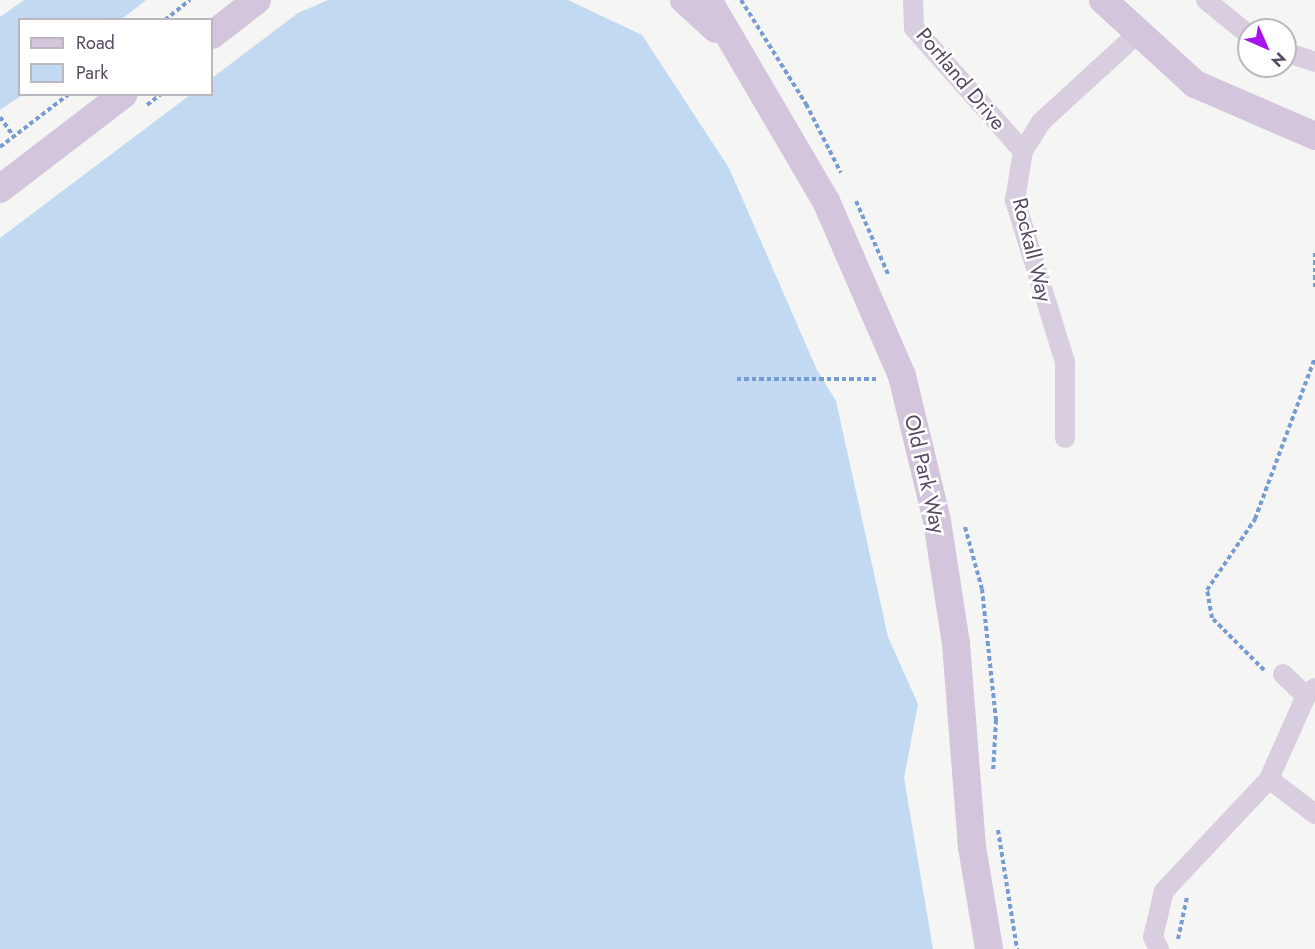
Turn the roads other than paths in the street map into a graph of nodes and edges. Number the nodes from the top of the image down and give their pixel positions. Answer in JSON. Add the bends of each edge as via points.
{"nodes":[{"id":1,"x":234,"y":0,"type":"edge"},
{"id":2,"x":257,"y":0,"type":"edge"},
{"id":3,"x":684,"y":0,"type":"edge"},
{"id":4,"x":708,"y":0,"type":"edge"},
{"id":5,"x":913,"y":0,"type":"edge"},
{"id":6,"x":1102,"y":0,"type":"edge"},
{"id":7,"x":1206,"y":0,"type":"edge"},
{"id":8,"x":213,"y":18,"type":"edge"},
{"id":9,"x":1237,"y":25,"type":"edge"},
{"id":10,"x":213,"y":34,"type":"edge"},
{"id":11,"x":1136,"y":35,"type":"junction"},
{"id":12,"x":729,"y":40,"type":"junction"},
{"id":13,"x":1297,"y":55,"type":"edge"},
{"id":14,"x":1315,"y":62,"type":"edge"},
{"id":15,"x":121,"y":96,"type":"edge"},
{"id":16,"x":1315,"y":136,"type":"edge"},
{"id":17,"x":1023,"y":152,"type":"junction"},
{"id":18,"x":0,"y":189,"type":"edge"},
{"id":19,"x":1065,"y":438,"type":"dead end"},
{"id":20,"x":1283,"y":674,"type":"road end"},
{"id":21,"x":1311,"y":692,"type":"edge"},
{"id":22,"x":1269,"y":779,"type":"junction"},
{"id":23,"x":1315,"y":814,"type":"edge"},
{"id":24,"x":989,"y":949,"type":"edge"},
{"id":25,"x":1159,"y":949,"type":"edge"}],
"edges":[{"from":1,"to":8,"type":"main road"},
{"from":2,"to":10,"type":"main road"},
{"from":3,"to":12,"type":"main road","name":"Old Park Way"},
{"from":4,"to":12,"type":"main road","name":"Old Park Way"},
{"from":5,"to":17,"type":"street","name":"Portland Drive","via":[[914,28]]},
{"from":6,"to":11,"type":"main road"},
{"from":7,"to":9,"type":"street"},
{"from":11,"to":16,"type":"main road","via":[[1195,84]]},
{"from":11,"to":17,"type":"street","name":"Rockall Way","via":[[1041,122]]},
{"from":12,"to":24,"type":"main road","name":"Old Park Way","via":[[771,100],[826,201],[902,375],[937,521],[956,644],[972,847]]},
{"from":13,"to":14,"type":"street"},
{"from":15,"to":18,"type":"main road"},
{"from":17,"to":19,"type":"street","name":"Rockall Way","via":[[1015,200],[1065,362]]},
{"from":20,"to":21,"type":"street"},
{"from":21,"to":22,"type":"street"},
{"from":22,"to":23,"type":"street"},
{"from":22,"to":25,"type":"street","via":[[1164,891],[1153,938]]}]}
